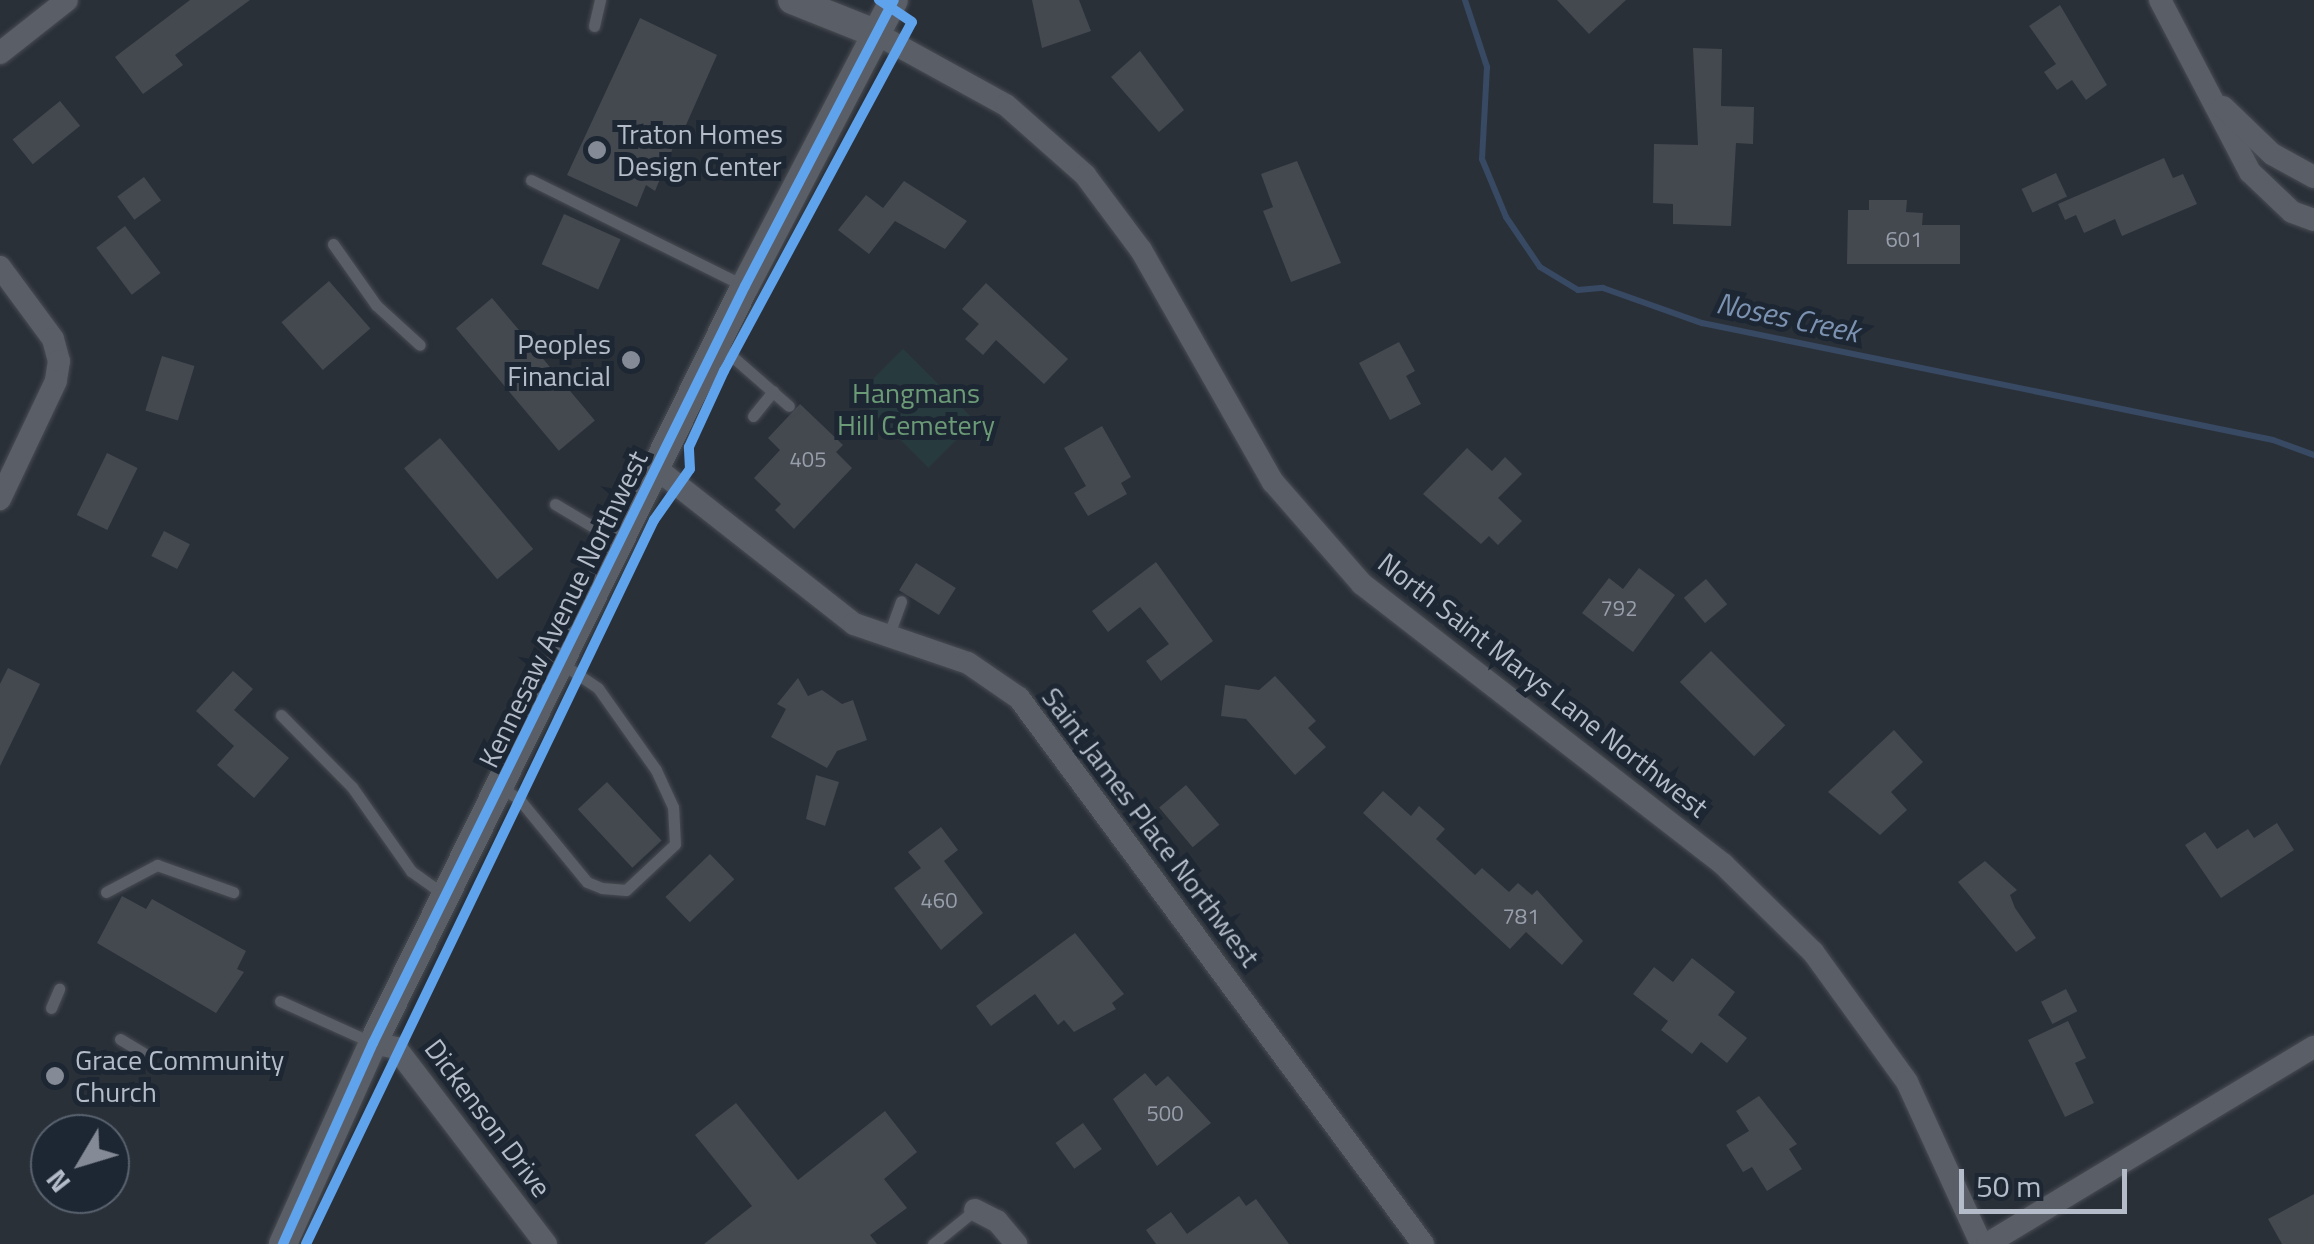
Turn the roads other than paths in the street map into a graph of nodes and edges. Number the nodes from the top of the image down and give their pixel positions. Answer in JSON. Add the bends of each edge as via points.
{"nodes":[{"id":1,"x":67,"y":0,"type":"edge"},
{"id":2,"x":600,"y":0,"type":"edge"},
{"id":3,"x":792,"y":0,"type":"edge"},
{"id":4,"x":894,"y":0,"type":"edge"},
{"id":5,"x":2160,"y":0,"type":"edge"},
{"id":6,"x":594,"y":26,"type":"dead end"},
{"id":7,"x":875,"y":33,"type":"junction"},
{"id":8,"x":0,"y":52,"type":"edge"},
{"id":9,"x":2212,"y":102,"type":"junction"},
{"id":10,"x":2314,"y":177,"type":"edge"},
{"id":11,"x":531,"y":180,"type":"dead end"},
{"id":12,"x":2314,"y":220,"type":"edge"},
{"id":13,"x":333,"y":244,"type":"dead end"},
{"id":14,"x":0,"y":267,"type":"edge"},
{"id":15,"x":745,"y":286,"type":"junction"},
{"id":16,"x":718,"y":344,"type":"junction"},
{"id":17,"x":420,"y":345,"type":"dead end"},
{"id":18,"x":773,"y":392,"type":"junction"},
{"id":19,"x":790,"y":406,"type":"dead end"},
{"id":20,"x":752,"y":416,"type":"dead end"},
{"id":21,"x":657,"y":469,"type":"junction"},
{"id":22,"x":0,"y":499,"type":"edge"},
{"id":23,"x":555,"y":504,"type":"dead end"},
{"id":24,"x":620,"y":544,"type":"junction"},
{"id":25,"x":901,"y":600,"type":"dead end"},
{"id":26,"x":888,"y":637,"type":"junction"},
{"id":27,"x":561,"y":663,"type":"junction"},
{"id":28,"x":281,"y":715,"type":"dead end"},
{"id":29,"x":500,"y":787,"type":"junction"},
{"id":30,"x":106,"y":892,"type":"dead end"},
{"id":31,"x":233,"y":892,"type":"dead end"},
{"id":32,"x":446,"y":896,"type":"junction"},
{"id":33,"x":59,"y":989,"type":"dead end"},
{"id":34,"x":280,"y":1001,"type":"dead end"},
{"id":35,"x":51,"y":1008,"type":"dead end"},
{"id":36,"x":120,"y":1039,"type":"dead end"},
{"id":37,"x":373,"y":1042,"type":"junction"},
{"id":38,"x":2314,"y":1047,"type":"edge"},
{"id":39,"x":147,"y":1055,"type":"dead end"},
{"id":40,"x":976,"y":1210,"type":"joint"},
{"id":41,"x":283,"y":1244,"type":"edge"},
{"id":42,"x":546,"y":1244,"type":"edge"},
{"id":43,"x":933,"y":1244,"type":"edge"},
{"id":44,"x":1016,"y":1244,"type":"edge"},
{"id":45,"x":1423,"y":1244,"type":"edge"},
{"id":46,"x":1984,"y":1244,"type":"edge"}],
"edges":[{"from":1,"to":8,"type":"street"},
{"from":2,"to":6,"type":"lane"},
{"from":3,"to":7,"type":"street"},
{"from":4,"to":7,"type":"street","name":"Kennesaw Avenue Northwest"},
{"from":5,"to":9,"type":"street"},
{"from":7,"to":15,"type":"street","name":"Kennesaw Avenue Northwest"},
{"from":7,"to":46,"type":"street","name":"North Saint Marys Lane Northwest","via":[[1006,105],[1085,175],[1141,250],[1273,482],[1362,584],[1724,864],[1813,952],[1907,1082]]},
{"from":9,"to":10,"type":"street","via":[[2272,154]]},
{"from":9,"to":12,"type":"street","via":[[2267,192]]},
{"from":11,"to":15,"type":"lane"},
{"from":13,"to":17,"type":"lane","via":[[376,305]]},
{"from":14,"to":22,"type":"street","via":[[54,340],[58,361],[56,381]]},
{"from":15,"to":16,"type":"street","name":"Kennesaw Avenue Northwest"},
{"from":16,"to":18,"type":"lane"},
{"from":16,"to":21,"type":"street","name":"Kennesaw Avenue Northwest"},
{"from":18,"to":19,"type":"lane"},
{"from":18,"to":20,"type":"lane"},
{"from":21,"to":24,"type":"street","name":"Kennesaw Avenue Northwest"},
{"from":21,"to":26,"type":"street","name":"Saint James Place Northwest","via":[[741,529],[837,612]]},
{"from":23,"to":24,"type":"lane"},
{"from":24,"to":27,"type":"street","name":"Kennesaw Avenue Northwest"},
{"from":25,"to":26,"type":"lane"},
{"from":26,"to":45,"type":"street","name":"Saint James Place Northwest","via":[[968,664],[1019,698]]},
{"from":27,"to":29,"type":"street","name":"Kennesaw Avenue Northwest"},
{"from":27,"to":29,"type":"lane","via":[[598,688],[656,770],[673,807],[675,844],[626,890],[602,888],[587,882],[519,799]]},
{"from":28,"to":32,"type":"lane","via":[[352,786],[411,871]]},
{"from":29,"to":32,"type":"street","name":"Kennesaw Avenue Northwest"},
{"from":30,"to":31,"type":"lane","via":[[158,865]]},
{"from":32,"to":37,"type":"street","name":"Kennesaw Avenue Northwest"},
{"from":33,"to":35,"type":"lane"},
{"from":34,"to":37,"type":"lane"},
{"from":36,"to":39,"type":"lane"},
{"from":37,"to":41,"type":"street","name":"Kennesaw Avenue Northwest"},
{"from":37,"to":42,"type":"street","name":"Dickenson Drive","via":[[396,1048]]},
{"from":38,"to":46,"type":"street"},
{"from":40,"to":43,"type":"lane"},
{"from":40,"to":44,"type":"street","via":[[998,1221]]}]}
